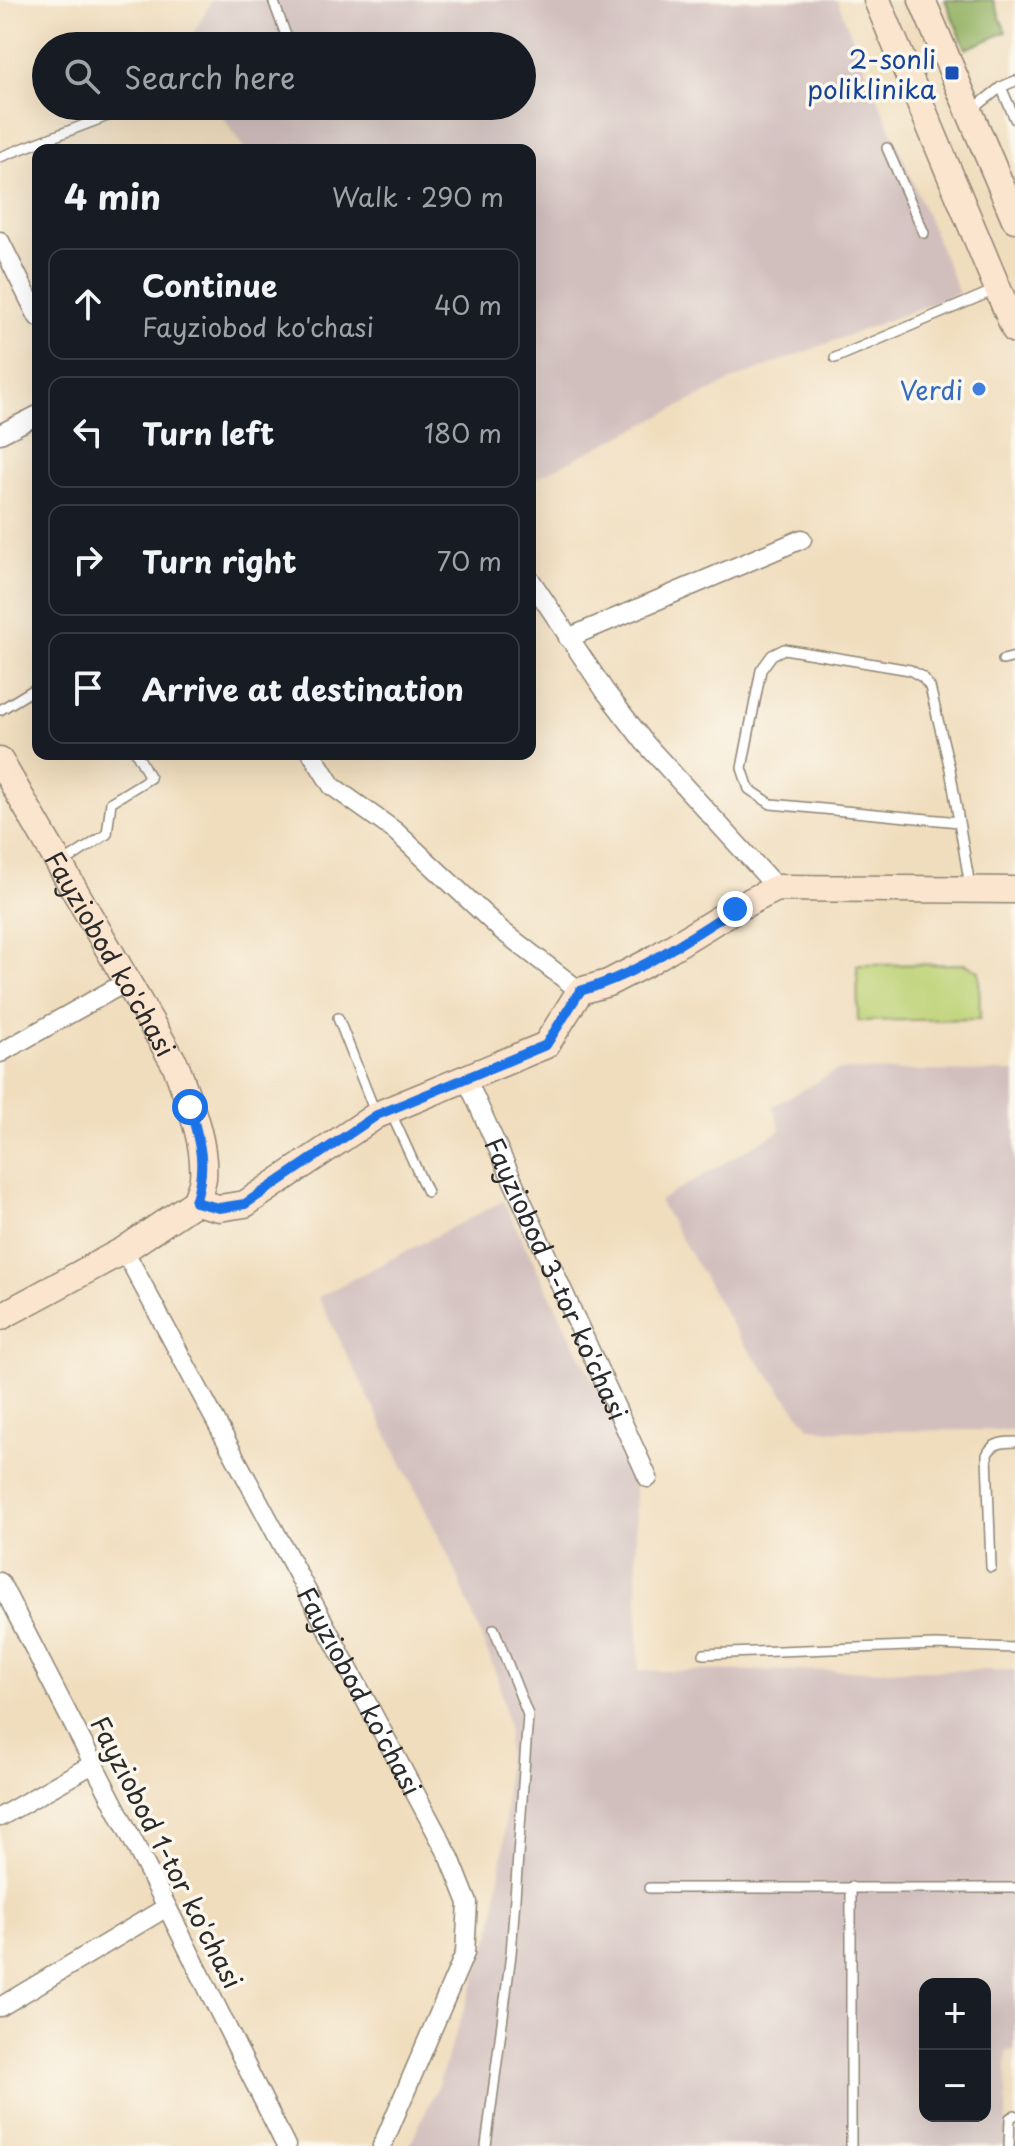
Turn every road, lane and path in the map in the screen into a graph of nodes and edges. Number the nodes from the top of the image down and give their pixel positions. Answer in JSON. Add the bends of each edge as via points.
{"nodes":[{"id":1,"x":273,"y":0,"type":"edge"},
{"id":2,"x":877,"y":0,"type":"edge"},
{"id":3,"x":922,"y":0,"type":"edge"},
{"id":4,"x":285,"y":32,"type":"edge"},
{"id":5,"x":1015,"y":81,"type":"edge"},
{"id":6,"x":1001,"y":87,"type":"junction"},
{"id":7,"x":969,"y":113,"type":"junction"},
{"id":8,"x":1015,"y":119,"type":"edge"},
{"id":9,"x":97,"y":120,"type":"edge"},
{"id":10,"x":34,"y":144,"type":"edge"},
{"id":11,"x":32,"y":145,"type":"edge"},
{"id":12,"x":887,"y":148,"type":"dead end"},
{"id":13,"x":0,"y":157,"type":"edge"},
{"id":14,"x":1015,"y":219,"type":"edge"},
{"id":15,"x":924,"y":233,"type":"dead end"},
{"id":16,"x":0,"y":241,"type":"edge"},
{"id":17,"x":998,"y":289,"type":"junction"},
{"id":18,"x":32,"y":305,"type":"edge"},
{"id":19,"x":1015,"y":330,"type":"edge"},
{"id":20,"x":835,"y":358,"type":"dead end"},
{"id":21,"x":32,"y":418,"type":"edge"},
{"id":22,"x":0,"y":434,"type":"edge"},
{"id":23,"x":802,"y":539,"type":"dead end"},
{"id":24,"x":536,"y":588,"type":"edge"},
{"id":25,"x":568,"y":638,"type":"junction"},
{"id":26,"x":1015,"y":657,"type":"edge"},
{"id":27,"x":1003,"y":660,"type":"dead end"},
{"id":28,"x":32,"y":691,"type":"edge"},
{"id":29,"x":0,"y":710,"type":"edge"},
{"id":30,"x":140,"y":760,"type":"edge"},
{"id":31,"x":316,"y":760,"type":"edge"},
{"id":32,"x":0,"y":761,"type":"edge"},
{"id":33,"x":959,"y":822,"type":"junction"},
{"id":34,"x":60,"y":865,"type":"junction"},
{"id":35,"x":777,"y":888,"type":"junction"},
{"id":36,"x":971,"y":890,"type":"junction"},
{"id":37,"x":1015,"y":890,"type":"edge"},
{"id":38,"x":128,"y":981,"type":"junction"},
{"id":39,"x":580,"y":991,"type":"junction"},
{"id":40,"x":338,"y":1018,"type":"dead end"},
{"id":41,"x":0,"y":1053,"type":"edge"},
{"id":42,"x":466,"y":1078,"type":"junction"},
{"id":43,"x":383,"y":1112,"type":"junction"},
{"id":44,"x":427,"y":1192,"type":"dead end"},
{"id":45,"x":195,"y":1202,"type":"junction"},
{"id":46,"x":124,"y":1250,"type":"junction"},
{"id":47,"x":0,"y":1317,"type":"edge"},
{"id":48,"x":1015,"y":1442,"type":"edge"},
{"id":49,"x":648,"y":1478,"type":"dead end"},
{"id":50,"x":991,"y":1567,"type":"dead end"},
{"id":51,"x":0,"y":1582,"type":"edge"},
{"id":52,"x":494,"y":1629,"type":"dead end"},
{"id":53,"x":1015,"y":1648,"type":"edge"},
{"id":54,"x":704,"y":1654,"type":"dead end"},
{"id":55,"x":93,"y":1764,"type":"junction"},
{"id":56,"x":0,"y":1817,"type":"edge"},
{"id":57,"x":851,"y":1887,"type":"junction"},
{"id":58,"x":649,"y":1888,"type":"dead end"},
{"id":59,"x":1015,"y":1888,"type":"edge"},
{"id":60,"x":167,"y":1907,"type":"junction"},
{"id":61,"x":0,"y":2007,"type":"edge"},
{"id":62,"x":1015,"y":2115,"type":"edge"},
{"id":63,"x":286,"y":2146,"type":"edge"},
{"id":64,"x":382,"y":2146,"type":"edge"},
{"id":65,"x":486,"y":2146,"type":"edge"},
{"id":66,"x":851,"y":2146,"type":"edge"},
{"id":67,"x":1009,"y":2146,"type":"edge"}],
"edges":[{"from":1,"to":4,"type":"lane"},
{"from":2,"to":17,"type":"street"},
{"from":3,"to":7,"type":"street"},
{"from":5,"to":6,"type":"lane"},
{"from":6,"to":7,"type":"lane"},
{"from":6,"to":8,"type":"lane"},
{"from":7,"to":14,"type":"street"},
{"from":9,"to":10,"type":"lane"},
{"from":11,"to":13,"type":"lane"},
{"from":12,"to":15,"type":"lane"},
{"from":16,"to":18,"type":"street"},
{"from":17,"to":19,"type":"street"},
{"from":17,"to":20,"type":"lane"},
{"from":21,"to":22,"type":"street"},
{"from":23,"to":25,"type":"street"},
{"from":24,"to":25,"type":"street"},
{"from":25,"to":35,"type":"street","via":[[645,743]]},
{"from":26,"to":27,"type":"lane"},
{"from":28,"to":29,"type":"lane"},
{"from":30,"to":34,"type":"lane","via":[[150,778],[111,802],[107,834]]},
{"from":31,"to":39,"type":"street","via":[[332,786],[395,831],[501,930]]},
{"from":32,"to":34,"type":"street","name":"Fayziobod ko'chasi"},
{"from":33,"to":33,"type":"lane","via":[[930,687],[922,677],[910,670],[784,649],[772,655],[761,670],[742,768],[749,789],[771,804]]},
{"from":33,"to":36,"type":"lane"},
{"from":34,"to":38,"type":"street","name":"Fayziobod ko'chasi"},
{"from":35,"to":36,"type":"street"},
{"from":35,"to":39,"type":"street","via":[[647,963]]},
{"from":36,"to":37,"type":"street"},
{"from":38,"to":41,"type":"street"},
{"from":38,"to":45,"type":"street","name":"Fayziobod ko'chasi","via":[[176,1066],[190,1107],[203,1178]]},
{"from":39,"to":42,"type":"street","via":[[546,1045]]},
{"from":40,"to":43,"type":"lane"},
{"from":42,"to":43,"type":"street"},
{"from":42,"to":49,"type":"street","name":"Fayziobod 3-tor ko'chasi"},
{"from":43,"to":44,"type":"lane"},
{"from":43,"to":45,"type":"street","via":[[245,1204],[219,1208]]},
{"from":45,"to":46,"type":"street"},
{"from":46,"to":47,"type":"street"},
{"from":46,"to":64,"type":"street","name":"Fayziobod ko'chasi","via":[[450,1858],[468,1903],[465,1953]]},
{"from":48,"to":50,"type":"lane","via":[[997,1444],[987,1455]]},
{"from":51,"to":55,"type":"street","name":"Fayziobod 1-tor ko'chasi"},
{"from":52,"to":65,"type":"lane","via":[[528,1715],[511,1954]]},
{"from":53,"to":54,"type":"lane","via":[[935,1645]]},
{"from":55,"to":56,"type":"street"},
{"from":55,"to":60,"type":"street","name":"Fayziobod 1-tor ko'chasi"},
{"from":57,"to":58,"type":"lane"},
{"from":57,"to":59,"type":"lane"},
{"from":57,"to":66,"type":"lane"},
{"from":60,"to":61,"type":"street"},
{"from":60,"to":63,"type":"street","name":"Fayziobod 1-tor ko'chasi"},
{"from":62,"to":67,"type":"lane","via":[[1010,2118]]}]}
